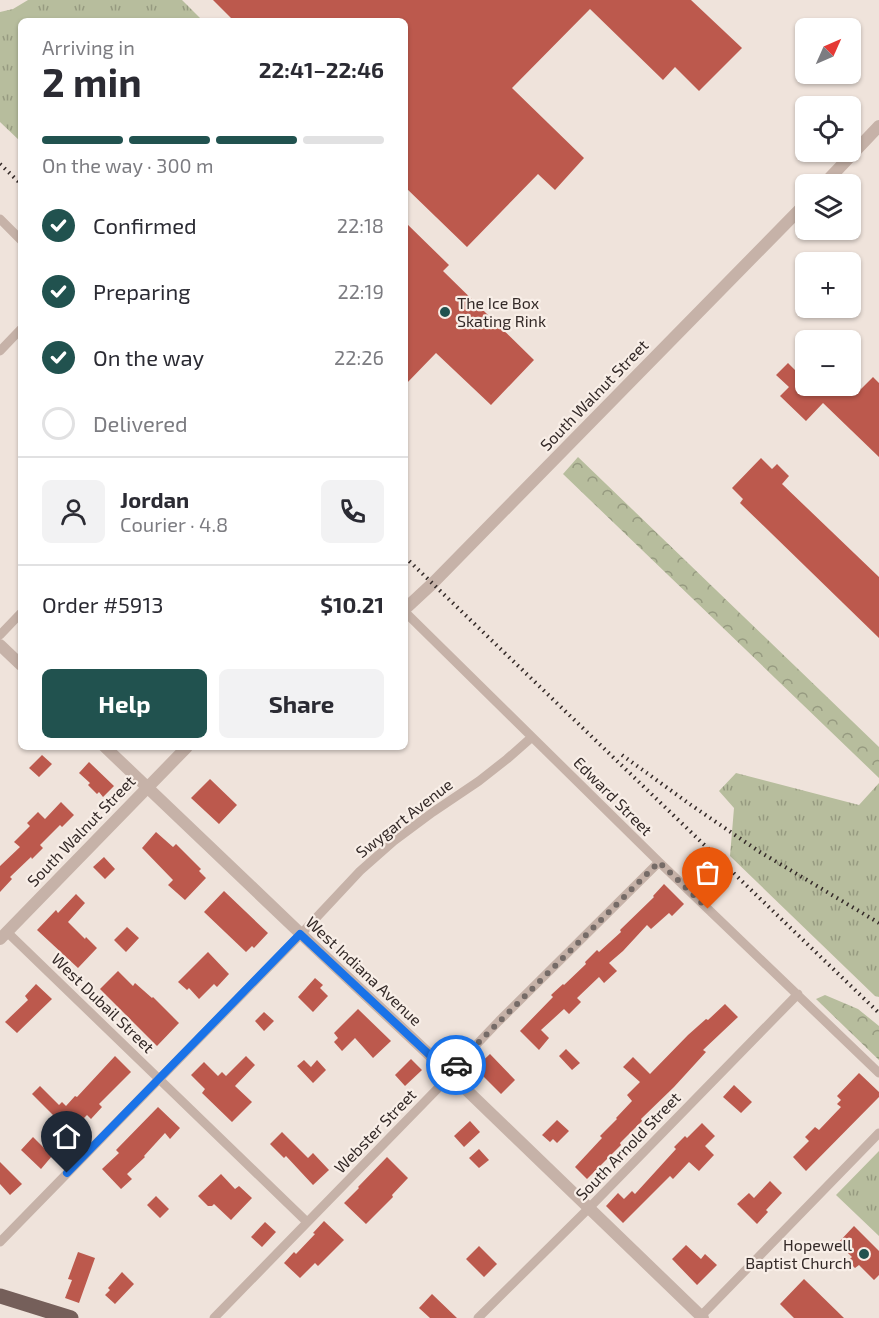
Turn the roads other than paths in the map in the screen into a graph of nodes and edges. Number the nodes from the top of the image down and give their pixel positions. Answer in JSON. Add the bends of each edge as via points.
{"nodes":[{"id":1,"x":879,"y":126,"type":"edge"},
{"id":2,"x":833,"y":174,"type":"edge"},
{"id":3,"x":795,"y":214,"type":"edge"},
{"id":4,"x":0,"y":219,"type":"edge"},
{"id":5,"x":18,"y":237,"type":"edge"},
{"id":6,"x":18,"y":332,"type":"edge"},
{"id":7,"x":0,"y":351,"type":"edge"},
{"id":8,"x":408,"y":608,"type":"edge"},
{"id":9,"x":408,"y":614,"type":"edge"},
{"id":10,"x":18,"y":616,"type":"edge"},
{"id":11,"x":0,"y":635,"type":"edge"},
{"id":12,"x":0,"y":645,"type":"edge"},
{"id":13,"x":18,"y":662,"type":"edge"},
{"id":14,"x":532,"y":737,"type":"junction"},
{"id":15,"x":108,"y":750,"type":"edge"},
{"id":16,"x":184,"y":750,"type":"edge"},
{"id":17,"x":147,"y":788,"type":"junction"},
{"id":18,"x":659,"y":862,"type":"junction"},
{"id":19,"x":300,"y":934,"type":"junction"},
{"id":20,"x":4,"y":935,"type":"edge"},
{"id":21,"x":798,"y":994,"type":"junction"},
{"id":22,"x":879,"y":1073,"type":"edge"},
{"id":23,"x":450,"y":1074,"type":"junction"},
{"id":24,"x":159,"y":1079,"type":"junction"},
{"id":25,"x":879,"y":1133,"type":"edge"},
{"id":26,"x":589,"y":1208,"type":"junction"},
{"id":27,"x":308,"y":1222,"type":"junction"},
{"id":28,"x":0,"y":1242,"type":"edge"},
{"id":29,"x":0,"y":1296,"type":"edge"},
{"id":30,"x":702,"y":1317,"type":"edge"},
{"id":31,"x":71,"y":1318,"type":"edge"},
{"id":32,"x":214,"y":1318,"type":"edge"},
{"id":33,"x":478,"y":1318,"type":"edge"}],
"edges":[{"from":1,"to":2,"type":"street"},
{"from":3,"to":8,"type":"street","name":"South Walnut Street"},
{"from":4,"to":5,"type":"street"},
{"from":6,"to":7,"type":"street"},
{"from":9,"to":14,"type":"street","name":"Edward Street"},
{"from":10,"to":11,"type":"street"},
{"from":12,"to":13,"type":"street"},
{"from":14,"to":18,"type":"street","name":"Edward Street"},
{"from":14,"to":19,"type":"street","name":"Swygart Avenue","via":[[479,781],[380,852]]},
{"from":15,"to":17,"type":"street","name":"West Indiana Avenue"},
{"from":16,"to":17,"type":"street","name":"South Walnut Street"},
{"from":17,"to":19,"type":"street","name":"West Indiana Avenue"},
{"from":17,"to":20,"type":"street","name":"South Walnut Street"},
{"from":18,"to":21,"type":"street","name":"Edward Street"},
{"from":18,"to":23,"type":"street","name":"Webster Street"},
{"from":19,"to":23,"type":"street","name":"West Indiana Avenue"},
{"from":19,"to":24,"type":"street","name":"Swygart Avenue"},
{"from":20,"to":24,"type":"street","name":"West Dubail Street"},
{"from":21,"to":22,"type":"street","name":"Edward Street"},
{"from":21,"to":26,"type":"street","name":"South Arnold Street"},
{"from":23,"to":26,"type":"street","name":"West Indiana Avenue"},
{"from":23,"to":27,"type":"street","name":"Webster Street"},
{"from":24,"to":27,"type":"street","name":"West Dubail Street"},
{"from":24,"to":28,"type":"street","name":"Swygart Avenue"},
{"from":25,"to":30,"type":"street"},
{"from":26,"to":30,"type":"street","name":"West Indiana Avenue"},
{"from":26,"to":33,"type":"street","name":"South Arnold Street"},
{"from":27,"to":32,"type":"street","name":"Webster Street"},
{"from":29,"to":31,"type":"main road"}]}
